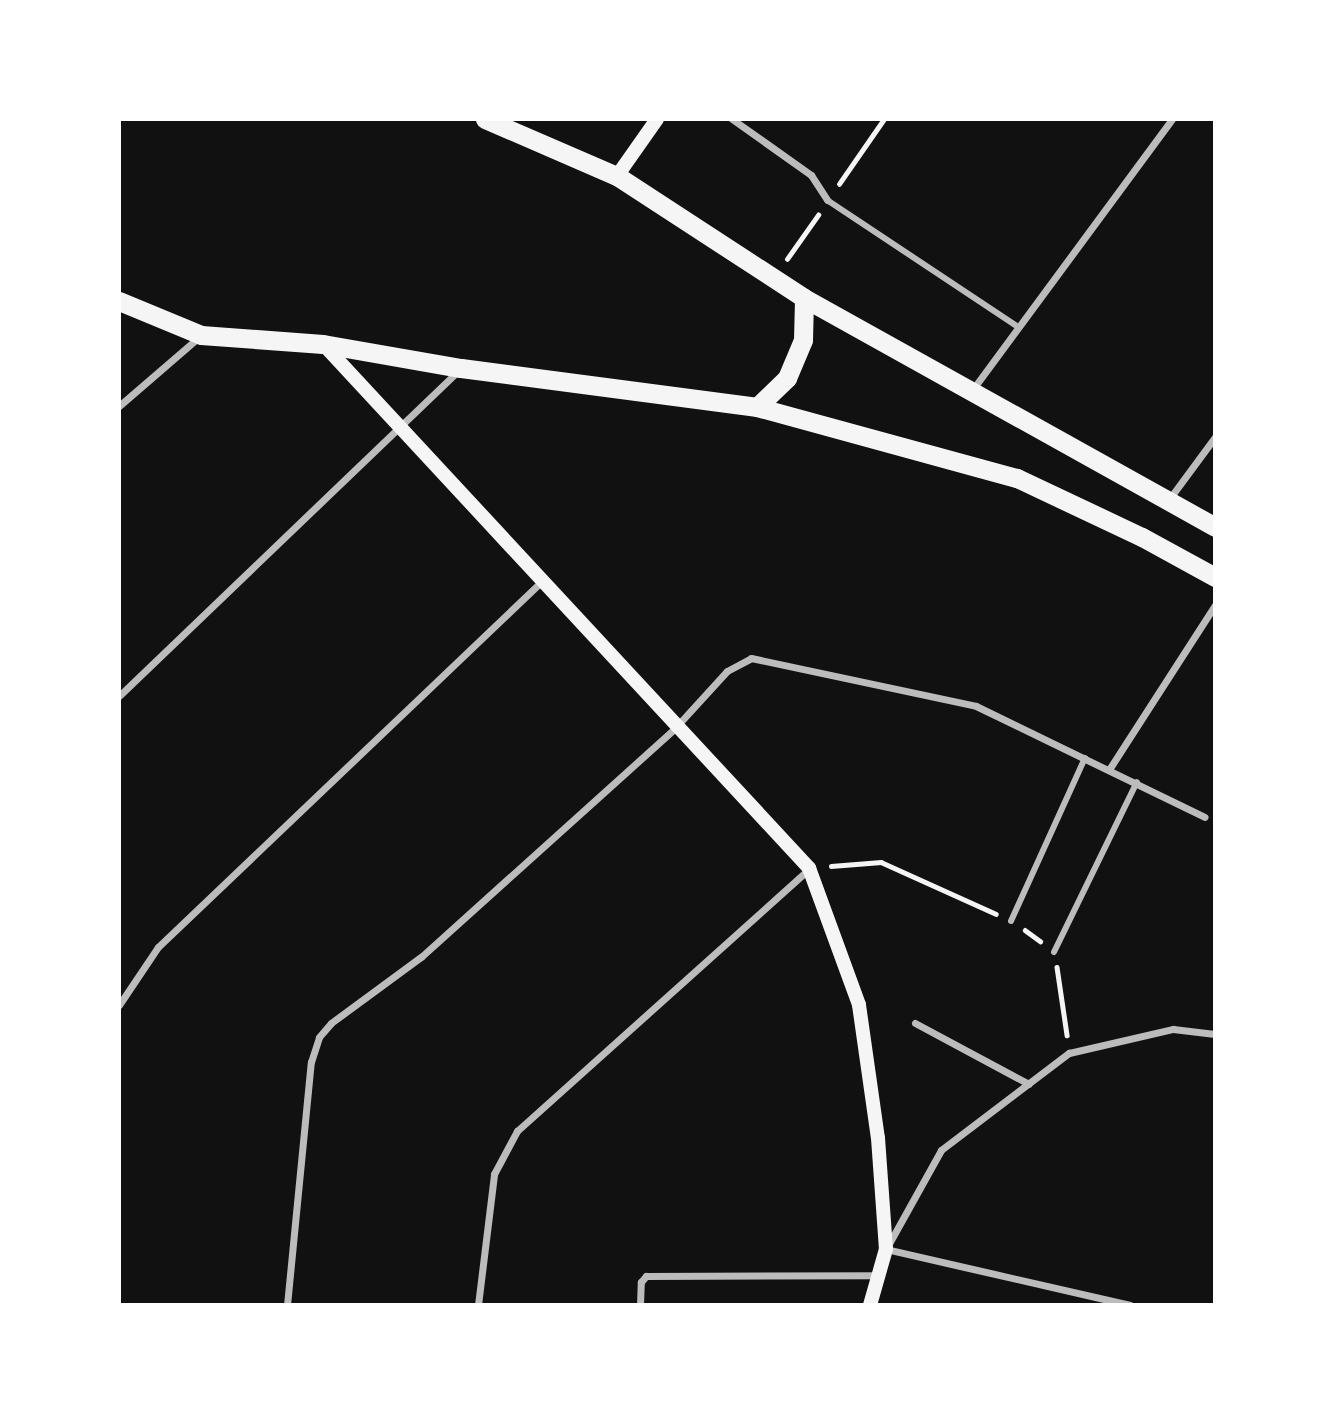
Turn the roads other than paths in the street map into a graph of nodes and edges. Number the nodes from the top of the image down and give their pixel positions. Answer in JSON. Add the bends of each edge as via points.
{"nodes":[{"id":1,"x":485,"y":119,"type":"edge"},
{"id":2,"x":657,"y":119,"type":"edge"},
{"id":3,"x":732,"y":119,"type":"edge"},
{"id":4,"x":1172,"y":119,"type":"edge"},
{"id":5,"x":617,"y":176,"type":"junction"},
{"id":6,"x":827,"y":200,"type":"joint"},
{"id":7,"x":804,"y":298,"type":"junction"},
{"id":8,"x":119,"y":301,"type":"edge"},
{"id":9,"x":1018,"y":327,"type":"junction"},
{"id":10,"x":201,"y":335,"type":"junction"},
{"id":11,"x":323,"y":344,"type":"junction"},
{"id":12,"x":461,"y":368,"type":"junction"},
{"id":13,"x":971,"y":392,"type":"junction"},
{"id":14,"x":119,"y":407,"type":"edge"},
{"id":15,"x":757,"y":407,"type":"junction"},
{"id":16,"x":398,"y":426,"type":"junction"},
{"id":17,"x":1215,"y":437,"type":"edge"},
{"id":18,"x":1167,"y":501,"type":"junction"},
{"id":19,"x":1215,"y":527,"type":"edge"},
{"id":20,"x":1215,"y":578,"type":"edge"},
{"id":21,"x":541,"y":582,"type":"junction"},
{"id":22,"x":1215,"y":605,"type":"edge"},
{"id":23,"x":119,"y":696,"type":"edge"},
{"id":24,"x":675,"y":727,"type":"junction"},
{"id":25,"x":1085,"y":758,"type":"junction"},
{"id":26,"x":1110,"y":768,"type":"junction"},
{"id":27,"x":1137,"y":782,"type":"junction"},
{"id":28,"x":1205,"y":817,"type":"dead end"},
{"id":29,"x":809,"y":869,"type":"junction"},
{"id":30,"x":1011,"y":921,"type":"road end"},
{"id":31,"x":1055,"y":952,"type":"road end"},
{"id":32,"x":119,"y":1005,"type":"edge"},
{"id":33,"x":915,"y":1023,"type":"dead end"},
{"id":34,"x":1215,"y":1034,"type":"edge"},
{"id":35,"x":1029,"y":1084,"type":"junction"},
{"id":36,"x":886,"y":1249,"type":"junction"},
{"id":37,"x":880,"y":1275,"type":"junction"},
{"id":38,"x":287,"y":1305,"type":"edge"},
{"id":39,"x":478,"y":1305,"type":"edge"},
{"id":40,"x":640,"y":1305,"type":"edge"},
{"id":41,"x":870,"y":1305,"type":"edge"},
{"id":42,"x":1130,"y":1305,"type":"edge"}],
"edges":[{"from":1,"to":5,"type":"highway"},
{"from":2,"to":5,"type":"main road"},
{"from":3,"to":6,"type":"street","via":[[811,175]]},
{"from":4,"to":9,"type":"street"},
{"from":5,"to":7,"type":"highway"},
{"from":6,"to":9,"type":"street"},
{"from":7,"to":13,"type":"highway"},
{"from":7,"to":15,"type":"highway","via":[[803,340],[787,378]]},
{"from":8,"to":10,"type":"highway"},
{"from":9,"to":13,"type":"street"},
{"from":10,"to":11,"type":"highway"},
{"from":10,"to":14,"type":"street"},
{"from":11,"to":12,"type":"highway"},
{"from":11,"to":16,"type":"main road"},
{"from":12,"to":15,"type":"highway"},
{"from":12,"to":16,"type":"street"},
{"from":13,"to":18,"type":"highway"},
{"from":15,"to":20,"type":"highway","via":[[1017,478],[1142,537]]},
{"from":16,"to":21,"type":"main road"},
{"from":16,"to":23,"type":"street"},
{"from":17,"to":18,"type":"street"},
{"from":18,"to":19,"type":"highway"},
{"from":21,"to":24,"type":"main road"},
{"from":21,"to":32,"type":"street","via":[[158,947]]},
{"from":22,"to":26,"type":"street"},
{"from":24,"to":25,"type":"street","via":[[727,671],[751,658],[976,706]]},
{"from":24,"to":29,"type":"main road"},
{"from":24,"to":38,"type":"street","via":[[421,957],[331,1023],[319,1037],[311,1062]]},
{"from":25,"to":26,"type":"street"},
{"from":25,"to":30,"type":"street"},
{"from":26,"to":27,"type":"street"},
{"from":27,"to":28,"type":"street"},
{"from":27,"to":31,"type":"street"},
{"from":29,"to":36,"type":"main road","via":[[859,1005],[878,1138]]},
{"from":29,"to":39,"type":"street","via":[[517,1131],[494,1174]]},
{"from":33,"to":35,"type":"street"},
{"from":34,"to":35,"type":"street","via":[[1173,1029],[1069,1053]]},
{"from":35,"to":36,"type":"street","via":[[941,1150]]},
{"from":36,"to":37,"type":"main road"},
{"from":36,"to":42,"type":"street"},
{"from":37,"to":40,"type":"street","via":[[646,1276],[641,1282]]},
{"from":37,"to":41,"type":"main road"}]}
